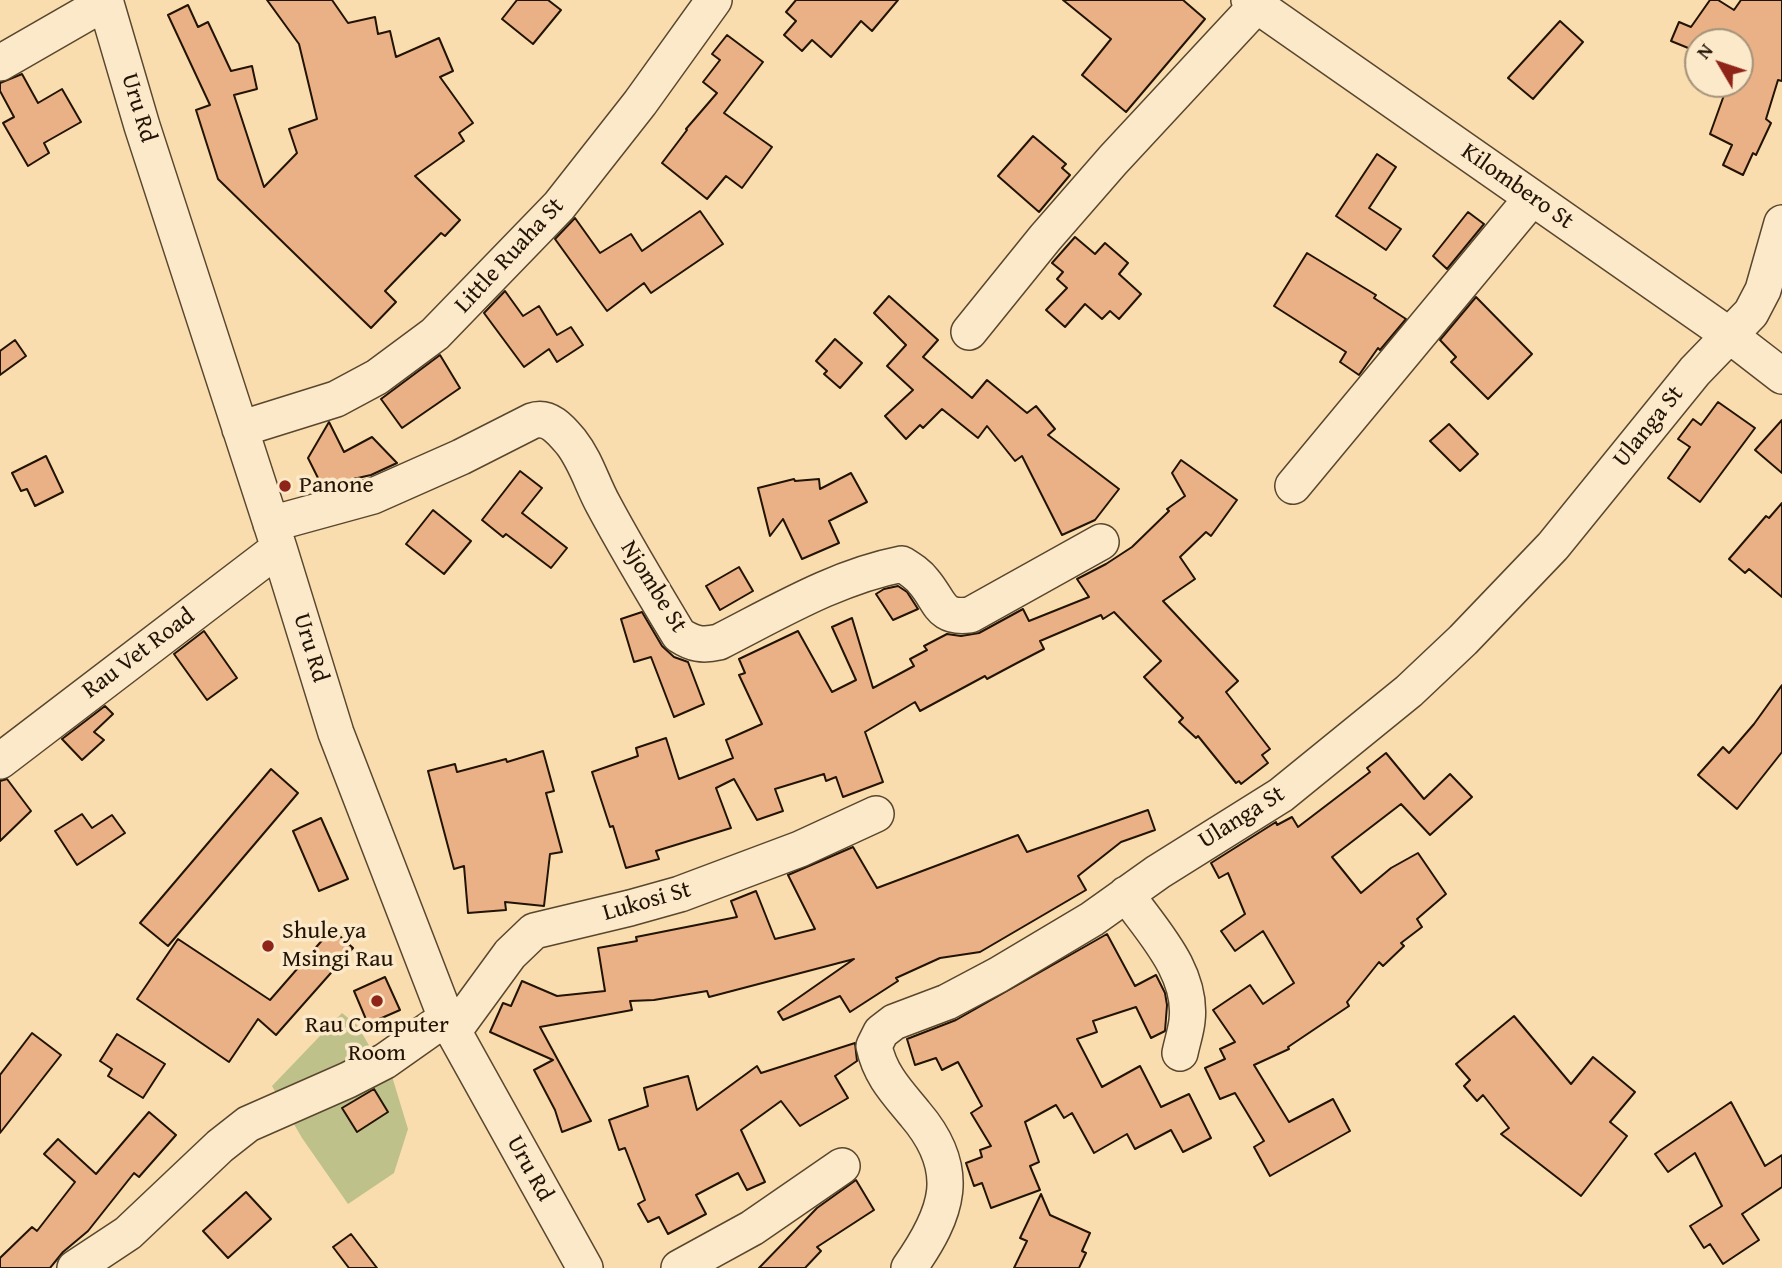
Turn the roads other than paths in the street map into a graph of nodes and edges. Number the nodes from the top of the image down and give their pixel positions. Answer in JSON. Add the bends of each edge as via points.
{"nodes":[{"id":1,"x":714,"y":0,"type":"edge"},
{"id":2,"x":106,"y":1,"type":"edge"},
{"id":3,"x":1253,"y":2,"type":"edge"},
{"id":4,"x":0,"y":63,"type":"edge"},
{"id":5,"x":1532,"y":198,"type":"junction"},
{"id":6,"x":1782,"y":223,"type":"edge"},
{"id":7,"x":969,"y":332,"type":"dead end"},
{"id":8,"x":1729,"y":335,"type":"junction"},
{"id":9,"x":1782,"y":376,"type":"edge"},
{"id":10,"x":240,"y":429,"type":"junction"},
{"id":11,"x":1293,"y":486,"type":"dead end"},
{"id":12,"x":275,"y":536,"type":"junction"},
{"id":13,"x":1101,"y":542,"type":"dead end"},
{"id":14,"x":0,"y":761,"type":"edge"},
{"id":15,"x":876,"y":814,"type":"dead end"},
{"id":16,"x":1126,"y":894,"type":"junction"},
{"id":17,"x":449,"y":1025,"type":"junction"},
{"id":18,"x":1180,"y":1053,"type":"dead end"},
{"id":19,"x":842,"y":1166,"type":"dead end"},
{"id":20,"x":75,"y":1268,"type":"edge"},
{"id":21,"x":585,"y":1268,"type":"edge"},
{"id":22,"x":679,"y":1268,"type":"edge"},
{"id":23,"x":909,"y":1268,"type":"edge"}],
"edges":[{"from":1,"to":10,"type":"street","name":"Little Ruaha St","via":[[559,206],[435,334],[377,377],[336,399]]},
{"from":2,"to":4,"type":"street"},
{"from":2,"to":10,"type":"street","name":"Uru Rd"},
{"from":3,"to":5,"type":"street","name":"Kilombero St"},
{"from":3,"to":7,"type":"street","via":[[1045,238]]},
{"from":5,"to":8,"type":"street","name":"Kilombero St"},
{"from":5,"to":11,"type":"street"},
{"from":6,"to":8,"type":"street","name":"Ulanga St","via":[[1763,290],[1751,313]]},
{"from":8,"to":9,"type":"street","name":"Kilombero St"},
{"from":8,"to":16,"type":"street","name":"Ulanga St","via":[[1553,546],[1418,683],[1281,795]]},
{"from":10,"to":12,"type":"street","name":"Uru Rd"},
{"from":12,"to":13,"type":"street","name":"Njombe St","via":[[461,457],[539,418],[567,438],[582,460],[679,635],[691,643],[719,642],[833,585],[902,564],[924,582],[944,611],[954,617],[970,615]]},
{"from":12,"to":14,"type":"street","name":"Rau Vet Road"},
{"from":12,"to":17,"type":"street","name":"Uru Rd","via":[[336,733]]},
{"from":15,"to":17,"type":"street","name":"Lukosi St","via":[[800,849],[680,894],[534,931]]},
{"from":16,"to":18,"type":"street","via":[[1185,985],[1187,1022]]},
{"from":16,"to":23,"type":"street","name":"Ulanga St","via":[[981,985],[894,1021],[877,1040],[875,1051],[883,1074],[941,1151],[942,1211]]},
{"from":17,"to":20,"type":"street","name":"Lukosi St","via":[[348,1080],[248,1124],[128,1233]]},
{"from":17,"to":21,"type":"street","name":"Uru Rd"},
{"from":19,"to":22,"type":"street","via":[[772,1216]]}]}
